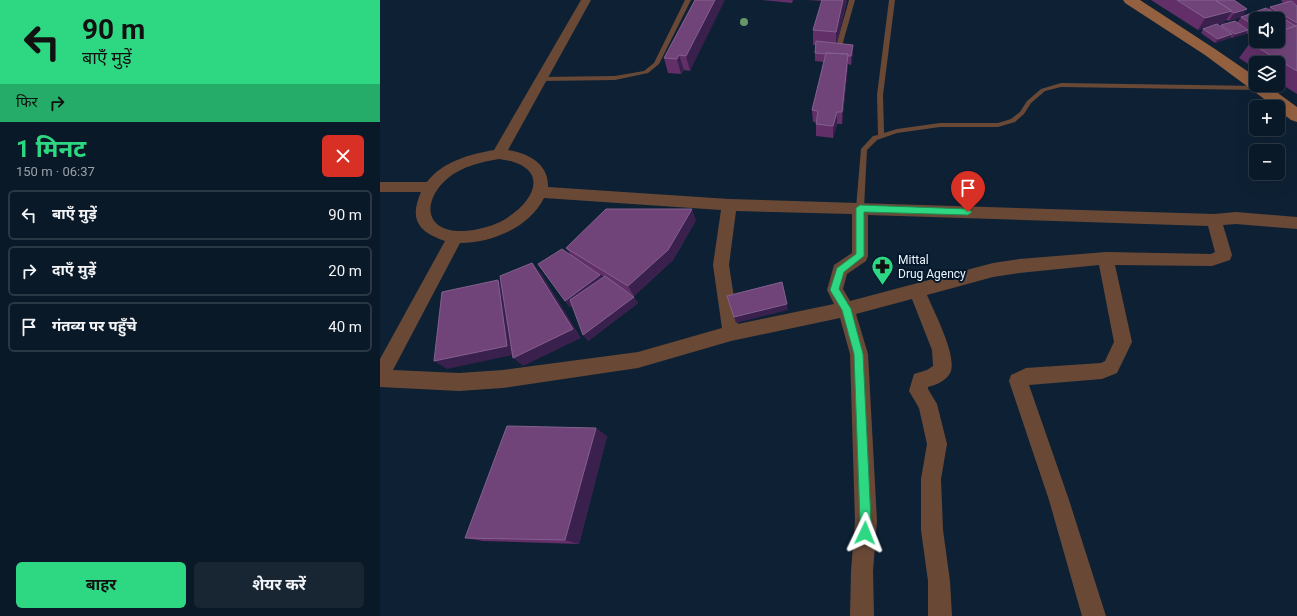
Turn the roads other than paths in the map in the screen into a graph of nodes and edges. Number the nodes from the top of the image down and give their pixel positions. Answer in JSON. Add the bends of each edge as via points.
{"nodes":[{"id":1,"x":586,"y":0,"type":"edge"},
{"id":2,"x":688,"y":0,"type":"edge"},
{"id":3,"x":852,"y":0,"type":"edge"},
{"id":4,"x":892,"y":0,"type":"edge"},
{"id":5,"x":1130,"y":0,"type":"edge"},
{"id":6,"x":839,"y":46,"type":"edge"},
{"id":7,"x":542,"y":79,"type":"junction"},
{"id":8,"x":1249,"y":80,"type":"edge"},
{"id":9,"x":1249,"y":86,"type":"edge"},
{"id":10,"x":1266,"y":92,"type":"edge"},
{"id":11,"x":1296,"y":115,"type":"edge"},
{"id":12,"x":881,"y":136,"type":"junction"},
{"id":13,"x":499,"y":154,"type":"junction"},
{"id":14,"x":380,"y":187,"type":"edge"},
{"id":15,"x":431,"y":187,"type":"junction"},
{"id":16,"x":539,"y":192,"type":"junction"},
{"id":17,"x":729,"y":205,"type":"junction"},
{"id":18,"x":860,"y":208,"type":"junction"},
{"id":19,"x":1214,"y":220,"type":"junction"},
{"id":20,"x":1297,"y":223,"type":"edge"},
{"id":21,"x":455,"y":237,"type":"junction"},
{"id":22,"x":1106,"y":258,"type":"junction"},
{"id":23,"x":917,"y":292,"type":"junction"},
{"id":24,"x":846,"y":309,"type":"junction"},
{"id":25,"x":731,"y":333,"type":"junction"},
{"id":26,"x":380,"y":378,"type":"edge"},
{"id":27,"x":862,"y":616,"type":"edge"},
{"id":28,"x":940,"y":616,"type":"edge"},
{"id":29,"x":1094,"y":616,"type":"edge"}],
"edges":[{"from":1,"to":7,"type":"street"},
{"from":2,"to":7,"type":"lane","via":[[656,64],[646,72],[615,78]]},
{"from":3,"to":6,"type":"lane"},
{"from":4,"to":12,"type":"lane","via":[[880,95]]},
{"from":5,"to":8,"type":"street"},
{"from":7,"to":13,"type":"street"},
{"from":9,"to":12,"type":"lane","via":[[1061,85],[1043,90],[1013,121],[998,125],[940,125]]},
{"from":10,"to":11,"type":"street"},
{"from":12,"to":18,"type":"lane","via":[[875,138],[864,149]]},
{"from":13,"to":15,"type":"street","via":[[461,164],[439,178]]},
{"from":13,"to":16,"type":"street","via":[[521,157],[536,167],[540,174]]},
{"from":14,"to":15,"type":"street"},
{"from":15,"to":21,"type":"street","via":[[422,206],[426,223],[434,230]]},
{"from":16,"to":17,"type":"street"},
{"from":16,"to":21,"type":"street","via":[[528,209],[507,225],[481,235]]},
{"from":17,"to":18,"type":"street"},
{"from":17,"to":25,"type":"street","via":[[721,265]]},
{"from":18,"to":19,"type":"street"},
{"from":18,"to":24,"type":"street","via":[[860,256],[840,270],[835,290]]},
{"from":19,"to":20,"type":"street","via":[[1236,218]]},
{"from":19,"to":22,"type":"street","via":[[1224,255],[1212,260]]},
{"from":21,"to":26,"type":"street"},
{"from":22,"to":23,"type":"street","via":[[993,270]]},
{"from":22,"to":29,"type":"street","via":[[1123,342],[1111,367],[1102,371],[1026,377],[1018,381],[1059,500]]},
{"from":23,"to":24,"type":"street"},
{"from":23,"to":28,"type":"street","via":[[941,350],[942,370],[931,378],[921,380],[918,390],[928,404],[937,444],[930,479]]},
{"from":24,"to":25,"type":"street"},
{"from":24,"to":27,"type":"street","via":[[859,354],[866,521]]},
{"from":25,"to":26,"type":"street","via":[[638,360],[504,379],[459,382]]}]}
